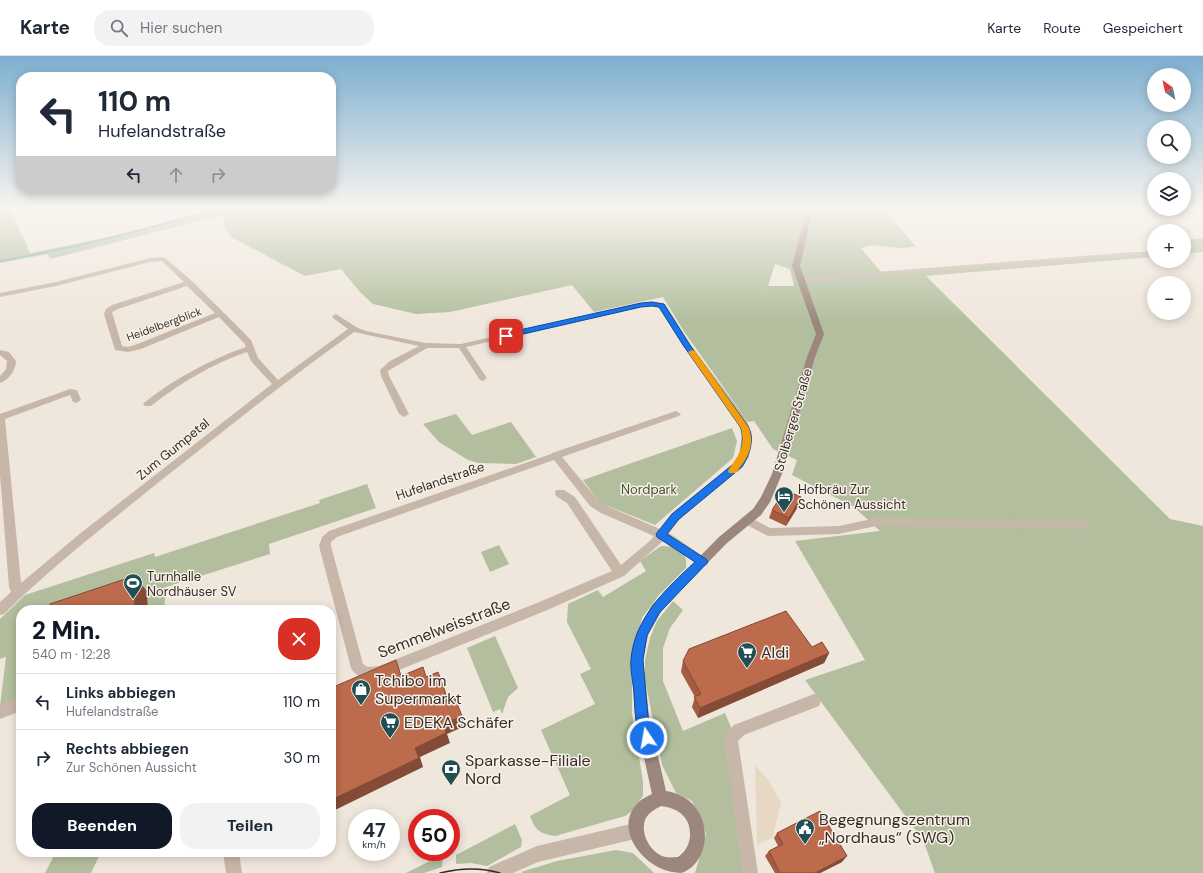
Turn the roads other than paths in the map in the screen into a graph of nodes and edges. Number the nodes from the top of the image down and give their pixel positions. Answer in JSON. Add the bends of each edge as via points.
{"nodes":[{"id":1,"x":801,"y":246,"type":"edge"},
{"id":2,"x":1133,"y":254,"type":"dead end"},
{"id":3,"x":800,"y":280,"type":"junction"},
{"id":4,"x":189,"y":283,"type":"junction"},
{"id":5,"x":0,"y":295,"type":"edge"},
{"id":6,"x":220,"y":314,"type":"junction"},
{"id":7,"x":336,"y":316,"type":"dead end"},
{"id":8,"x":352,"y":329,"type":"junction"},
{"id":9,"x":425,"y":346,"type":"junction"},
{"id":10,"x":461,"y":346,"type":"junction"},
{"id":11,"x":249,"y":349,"type":"junction"},
{"id":12,"x":0,"y":352,"type":"edge"},
{"id":13,"x":483,"y":378,"type":"dead end"},
{"id":14,"x":0,"y":380,"type":"edge"},
{"id":15,"x":276,"y":384,"type":"junction"},
{"id":16,"x":76,"y":400,"type":"dead end"},
{"id":17,"x":148,"y":404,"type":"dead end"},
{"id":18,"x":404,"y":414,"type":"dead end"},
{"id":19,"x":676,"y":414,"type":"dead end"},
{"id":20,"x":0,"y":417,"type":"edge"},
{"id":21,"x":555,"y":455,"type":"junction"},
{"id":22,"x":560,"y":493,"type":"dead end"},
{"id":23,"x":747,"y":520,"type":"junction"},
{"id":24,"x":1084,"y":526,"type":"dead end"},
{"id":25,"x":333,"y":534,"type":"joint"},
{"id":26,"x":661,"y":534,"type":"junction"},
{"id":27,"x":702,"y":562,"type":"junction"},
{"id":28,"x":620,"y":573,"type":"junction"},
{"id":29,"x":17,"y":592,"type":"junction"},
{"id":30,"x":0,"y":610,"type":"edge"},
{"id":31,"x":814,"y":700,"type":"dead end"},
{"id":32,"x":16,"y":706,"type":"edge"},
{"id":33,"x":0,"y":712,"type":"edge"},
{"id":34,"x":660,"y":798,"type":"junction"},
{"id":35,"x":635,"y":831,"type":"junction"},
{"id":36,"x":232,"y":857,"type":"edge"},
{"id":37,"x":676,"y":870,"type":"edge"},
{"id":38,"x":234,"y":873,"type":"edge"},
{"id":39,"x":496,"y":873,"type":"edge"},
{"id":40,"x":750,"y":873,"type":"edge"}],
"edges":[{"from":1,"to":3,"type":"main road","name":"Stolberger Straße","via":[[796,266]]},
{"from":2,"to":3,"type":"street"},
{"from":3,"to":23,"type":"main road","name":"Stolberger Straße","via":[[820,334],[777,474],[766,499],[757,512]]},
{"from":4,"to":5,"type":"street","name":"Heidelbergblick","via":[[168,261],[158,259]]},
{"from":4,"to":6,"type":"street","name":"Heidelbergblick"},
{"from":4,"to":6,"type":"street","name":"Heidelbergblick","via":[[109,311],[118,348],[128,350],[138,347]]},
{"from":6,"to":11,"type":"street","name":"Heidelbergblick","via":[[248,342]]},
{"from":7,"to":8,"type":"street"},
{"from":8,"to":9,"type":"street"},
{"from":8,"to":15,"type":"street","name":"Zum Gumpetal"},
{"from":9,"to":10,"type":"street"},
{"from":9,"to":18,"type":"street","via":[[390,364],[384,370]]},
{"from":10,"to":13,"type":"street"},
{"from":10,"to":26,"type":"street","name":"Semmelweisstraße","via":[[641,305],[662,306],[741,420],[747,435],[744,457],[739,464],[675,517]]},
{"from":11,"to":15,"type":"street","name":"Heidelbergblick","via":[[254,359]]},
{"from":11,"to":17,"type":"street","via":[[169,387]]},
{"from":12,"to":14,"type":"street","via":[[12,358],[12,362],[8,373]]},
{"from":15,"to":29,"type":"street","name":"Zum Gumpetal"},
{"from":16,"to":20,"type":"street","via":[[74,392],[70,392]]},
{"from":19,"to":21,"type":"street","name":"Hufelandstraße"},
{"from":20,"to":29,"type":"street"},
{"from":21,"to":25,"type":"street","name":"Hufelandstraße"},
{"from":21,"to":26,"type":"street","via":[[594,503]]},
{"from":22,"to":28,"type":"street","via":[[571,500]]},
{"from":23,"to":24,"type":"street","via":[[768,532],[839,530],[876,522]]},
{"from":23,"to":27,"type":"main road","name":"Stolberger Straße"},
{"from":25,"to":28,"type":"street","name":"Semmelweisstraße","via":[[326,540],[325,546],[358,668],[366,672],[379,672]]},
{"from":26,"to":27,"type":"street"},
{"from":26,"to":28,"type":"street","name":"Semmelweisstraße","via":[[643,555]]},
{"from":27,"to":34,"type":"main road","name":"Stolberger Straße","via":[[656,609],[642,634],[637,660],[642,717]]},
{"from":29,"to":30,"type":"street","name":"Zum Gumpetal"},
{"from":31,"to":40,"type":"street","via":[[739,730],[731,739]]},
{"from":32,"to":33,"type":"street"},
{"from":34,"to":35,"type":"main road","via":[[652,801],[640,813]]},
{"from":34,"to":37,"type":"main road","via":[[671,798],[681,802],[696,820],[698,844],[693,854]]},
{"from":35,"to":37,"type":"main road","via":[[638,844],[652,862]]},
{"from":35,"to":39,"type":"street","via":[[537,854]]},
{"from":36,"to":38,"type":"street"}]}
